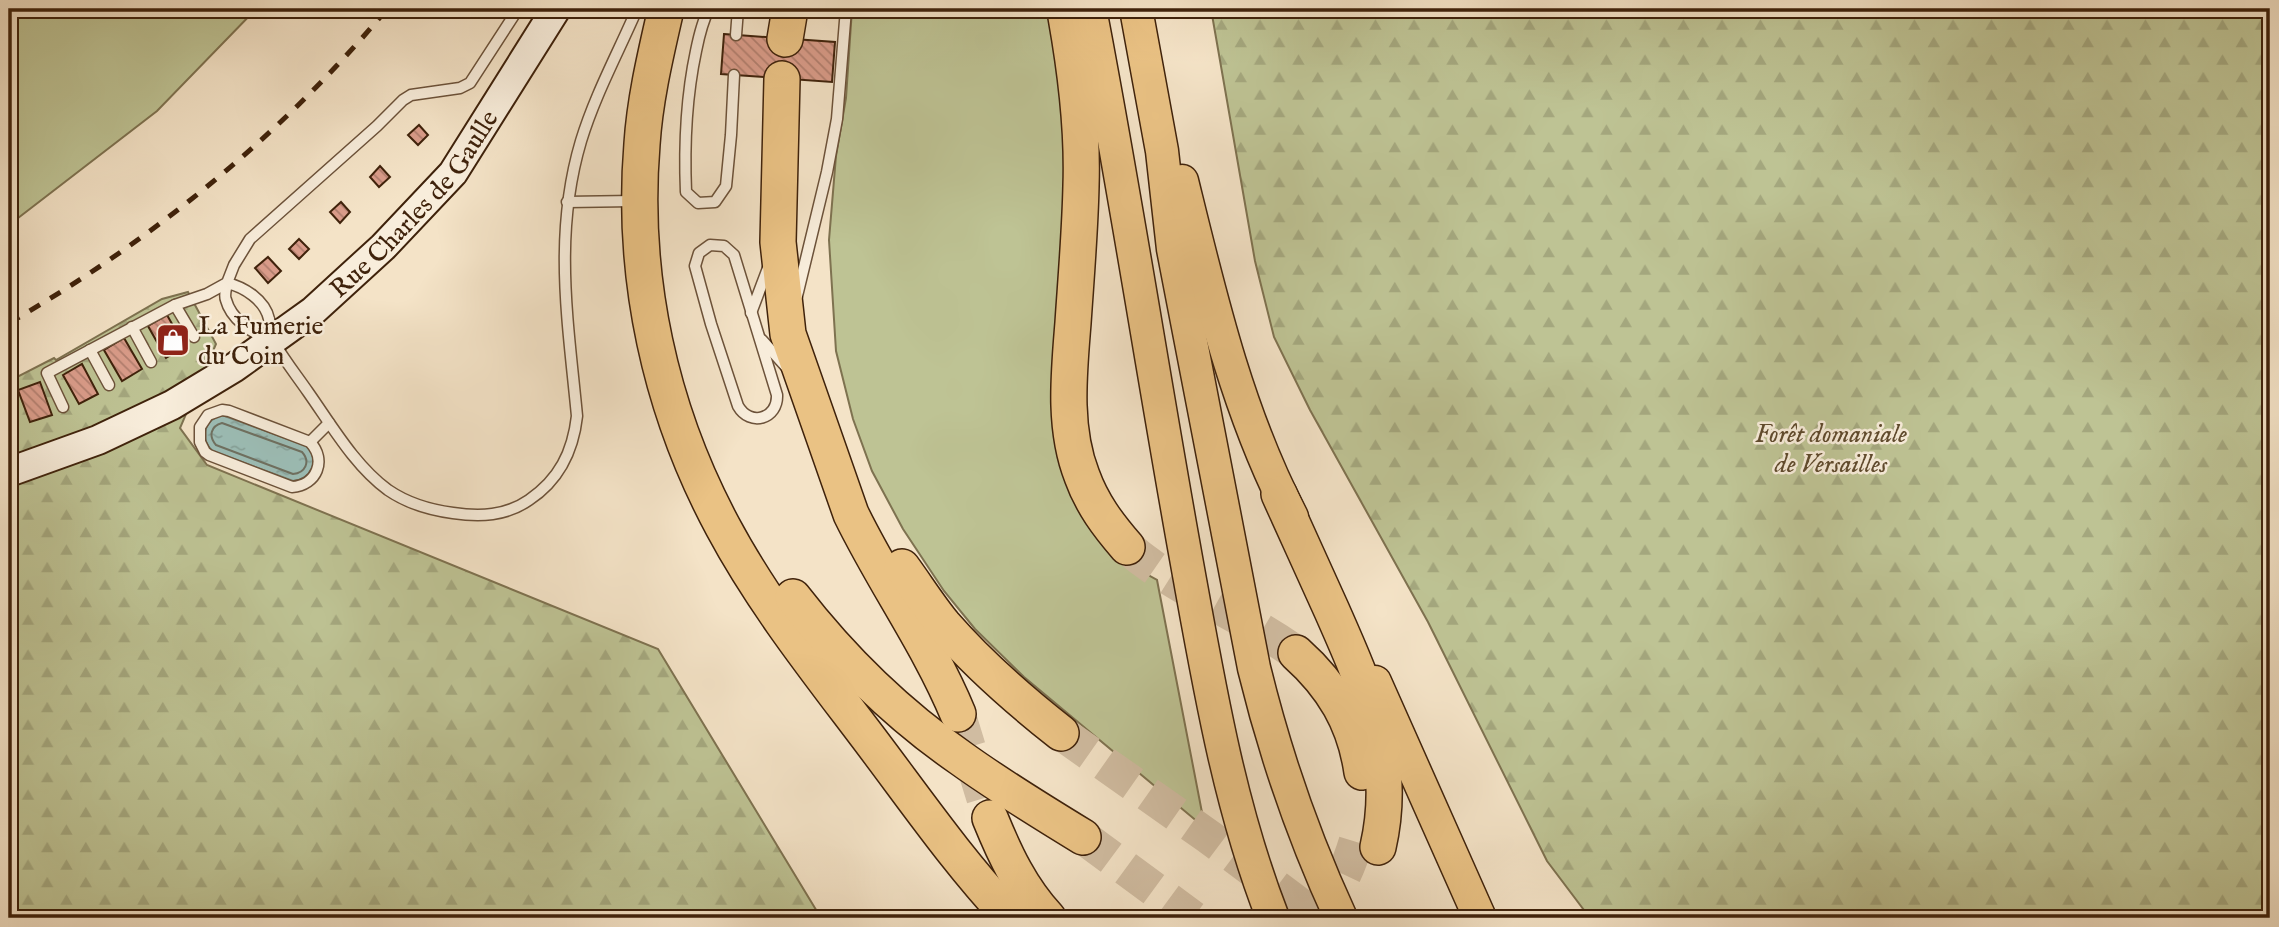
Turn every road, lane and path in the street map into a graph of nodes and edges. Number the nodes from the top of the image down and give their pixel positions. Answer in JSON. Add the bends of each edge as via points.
{"nodes":[{"id":1,"x":518,"y":9,"type":"edge"},
{"id":2,"x":556,"y":9,"type":"edge"},
{"id":3,"x":637,"y":9,"type":"edge"},
{"id":4,"x":666,"y":9,"type":"edge"},
{"id":5,"x":690,"y":9,"type":"edge"},
{"id":6,"x":709,"y":9,"type":"edge"},
{"id":7,"x":738,"y":9,"type":"edge"},
{"id":8,"x":846,"y":9,"type":"edge"},
{"id":9,"x":1078,"y":9,"type":"edge"},
{"id":10,"x":1090,"y":9,"type":"edge"},
{"id":11,"x":1136,"y":9,"type":"edge"},
{"id":12,"x":736,"y":35,"type":"dead end"},
{"id":13,"x":734,"y":75,"type":"dead end"},
{"id":14,"x":782,"y":79,"type":"dead end"},
{"id":15,"x":1162,"y":151,"type":"junction"},
{"id":16,"x":639,"y":201,"type":"junction"},
{"id":17,"x":567,"y":202,"type":"junction"},
{"id":18,"x":778,"y":242,"type":"junction"},
{"id":19,"x":227,"y":283,"type":"junction"},
{"id":20,"x":175,"y":305,"type":"junction"},
{"id":21,"x":751,"y":313,"type":"junction"},
{"id":22,"x":132,"y":327,"type":"junction"},
{"id":23,"x":774,"y":335,"type":"junction"},
{"id":24,"x":194,"y":337,"type":"dead end"},
{"id":25,"x":273,"y":342,"type":"junction"},
{"id":26,"x":90,"y":350,"type":"junction"},
{"id":27,"x":151,"y":362,"type":"dead end"},
{"id":28,"x":109,"y":385,"type":"dead end"},
{"id":29,"x":810,"y":398,"type":"junction"},
{"id":30,"x":63,"y":407,"type":"dead end"},
{"id":31,"x":329,"y":423,"type":"junction"},
{"id":32,"x":310,"y":442,"type":"junction"},
{"id":33,"x":9,"y":472,"type":"edge"},
{"id":34,"x":1279,"y":494,"type":"junction"},
{"id":35,"x":1128,"y":547,"type":"tunnel mouth"},
{"id":36,"x":1296,"y":653,"type":"tunnel mouth"},
{"id":37,"x":833,"y":692,"type":"junction"},
{"id":38,"x":958,"y":714,"type":"tunnel mouth"},
{"id":39,"x":1061,"y":733,"type":"tunnel mouth"},
{"id":40,"x":990,"y":818,"type":"tunnel mouth"},
{"id":41,"x":1083,"y":837,"type":"tunnel mouth"},
{"id":42,"x":986,"y":918,"type":"edge"},
{"id":43,"x":1011,"y":918,"type":"edge"},
{"id":44,"x":1048,"y":918,"type":"edge"},
{"id":45,"x":1273,"y":918,"type":"edge"},
{"id":46,"x":1341,"y":918,"type":"edge"},
{"id":47,"x":1480,"y":918,"type":"edge"}],
"edges":[{"from":1,"to":19,"type":"lane","via":[[470,83],[411,94],[403,100],[250,239]]},
{"from":2,"to":25,"type":"main road","name":"Rue Charles de Gaulle","via":[[453,173],[383,247]]},
{"from":3,"to":17,"type":"lane","via":[[580,142]]},
{"from":4,"to":16,"type":"highway","via":[[647,101]]},
{"from":5,"to":41,"type":"highway","via":[[668,102],[661,200],[663,246],[682,370],[722,475],[768,563],[849,664],[961,759]]},
{"from":6,"to":13,"type":"lane","via":[[700,33],[685,116],[686,192],[698,203],[715,202],[726,186]]},
{"from":7,"to":12,"type":"lane"},
{"from":8,"to":23,"type":"lane","via":[[840,97],[827,172]]},
{"from":9,"to":35,"type":"highway","via":[[1066,17],[1082,139],[1070,415],[1075,455],[1086,485],[1101,515]]},
{"from":10,"to":45,"type":"highway","via":[[1216,726]]},
{"from":11,"to":15,"type":"highway"},
{"from":14,"to":18,"type":"highway"},
{"from":15,"to":34,"type":"highway","via":[[1181,178],[1225,351]]},
{"from":15,"to":46,"type":"highway","via":[[1173,249],[1254,668],[1270,733]]},
{"from":16,"to":17,"type":"lane"},
{"from":16,"to":37,"type":"highway","via":[[652,329],[685,447],[744,563]]},
{"from":17,"to":31,"type":"lane","via":[[563,266],[577,416],[568,456],[543,490],[508,511],[488,515],[441,512],[412,503],[372,477]]},
{"from":18,"to":21,"type":"lane"},
{"from":18,"to":23,"type":"highway"},
{"from":19,"to":20,"type":"lane"},
{"from":19,"to":25,"type":"lane","via":[[250,292],[268,315]]},
{"from":19,"to":25,"type":"lane","via":[[225,299],[232,312],[248,331]]},
{"from":20,"to":22,"type":"lane"},
{"from":20,"to":24,"type":"lane"},
{"from":21,"to":23,"type":"lane"},
{"from":21,"to":23,"type":"lane","via":[[734,255],[717,244],[704,248],[695,266],[738,406],[747,416],[760,419],[771,413],[778,401]]},
{"from":22,"to":26,"type":"lane"},
{"from":22,"to":27,"type":"lane"},
{"from":23,"to":29,"type":"highway"},
{"from":25,"to":31,"type":"lane"},
{"from":25,"to":33,"type":"main road","name":"Rue Charles de Gaulle","via":[[172,405],[98,440]]},
{"from":26,"to":28,"type":"lane"},
{"from":26,"to":30,"type":"lane","via":[[47,373]]},
{"from":29,"to":38,"type":"highway","via":[[851,514],[944,680]]},
{"from":29,"to":39,"type":"highway","via":[[887,547],[942,622],[980,664]]},
{"from":31,"to":32,"type":"lane"},
{"from":32,"to":32,"type":"lane","via":[[222,410],[208,415],[199,435],[209,456],[292,487],[306,484],[316,474],[319,460]]},
{"from":34,"to":36,"type":"highway","via":[[1373,711],[1386,791],[1368,840],[1359,755],[1345,711]]},
{"from":34,"to":47,"type":"highway","via":[[1361,650]]},
{"from":37,"to":42,"type":"highway"},
{"from":37,"to":43,"type":"highway"},
{"from":40,"to":44,"type":"highway","via":[[1014,873]]}]}
